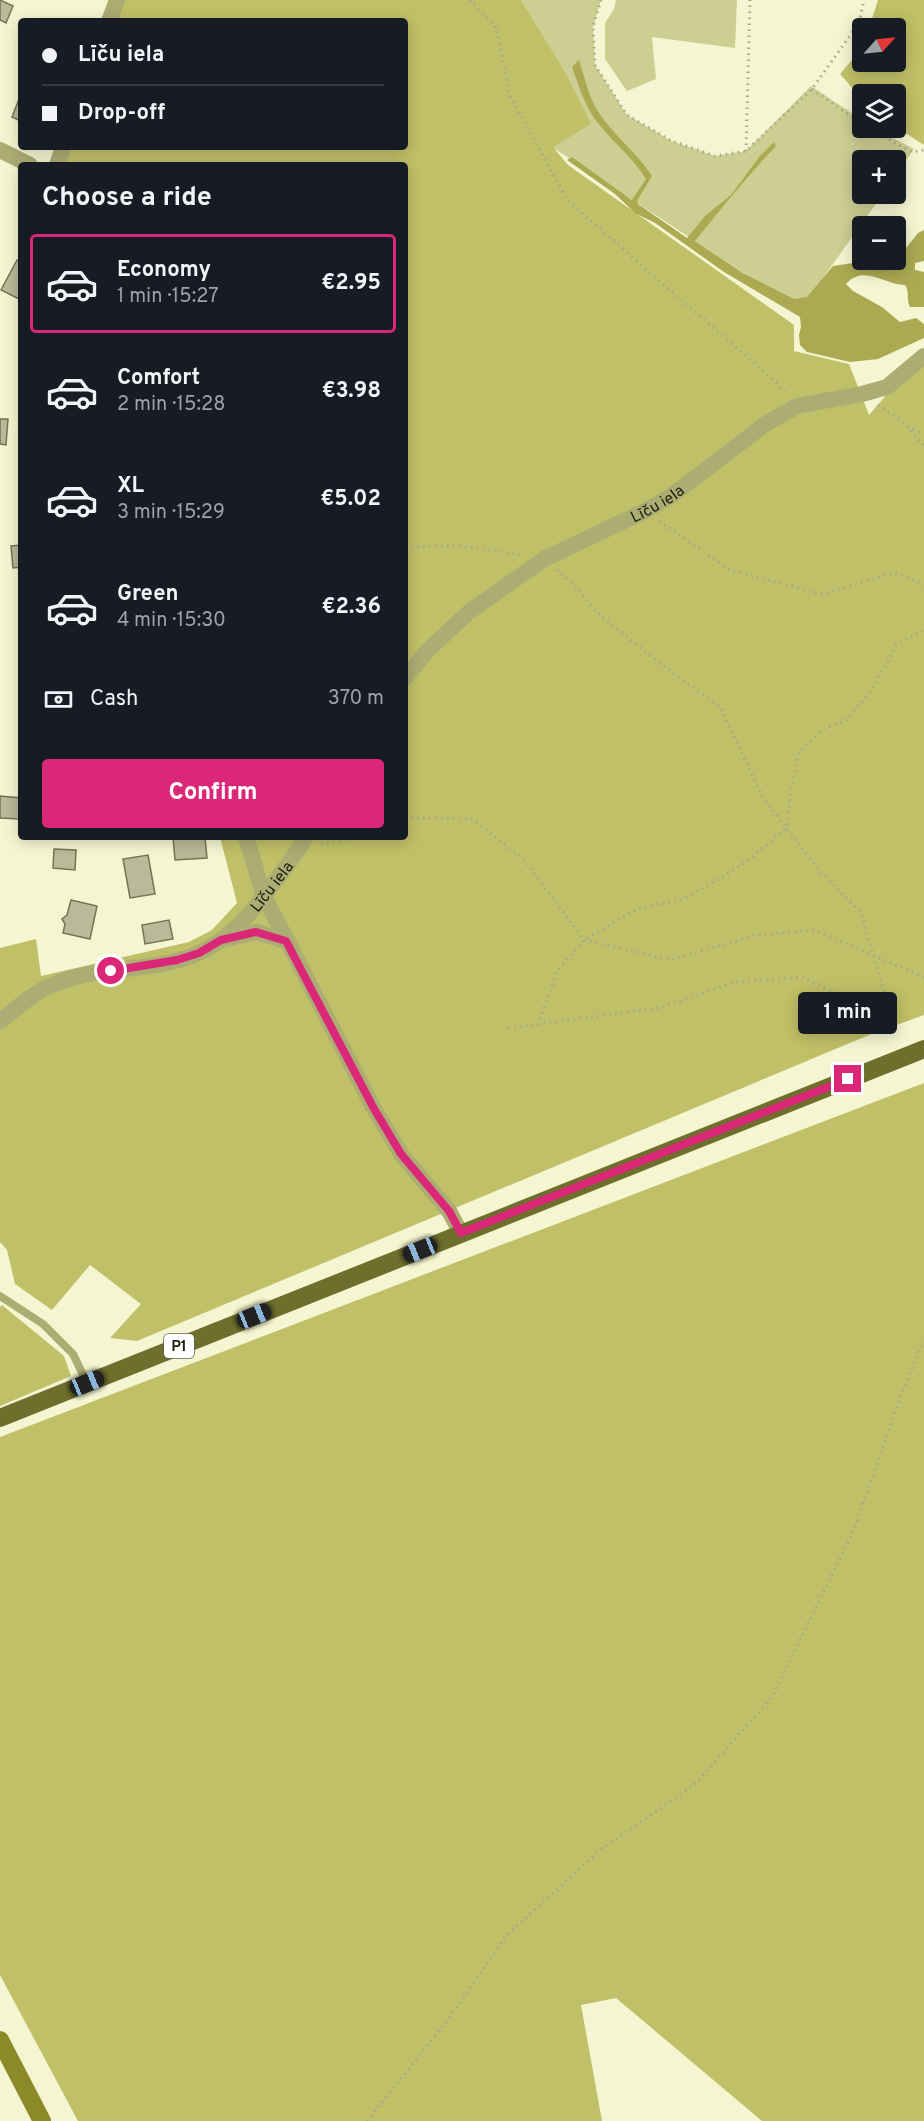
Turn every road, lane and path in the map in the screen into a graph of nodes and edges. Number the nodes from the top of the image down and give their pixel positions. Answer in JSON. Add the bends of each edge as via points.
{"nodes":[{"id":1,"x":117,"y":0,"type":"edge"},
{"id":2,"x":470,"y":0,"type":"edge"},
{"id":3,"x":601,"y":0,"type":"edge"},
{"id":4,"x":750,"y":0,"type":"edge"},
{"id":5,"x":864,"y":0,"type":"edge"},
{"id":6,"x":110,"y":18,"type":"edge"},
{"id":7,"x":812,"y":89,"type":"junction"},
{"id":8,"x":852,"y":117,"type":"edge"},
{"id":9,"x":886,"y":138,"type":"edge"},
{"id":10,"x":0,"y":150,"type":"edge"},
{"id":11,"x":924,"y":150,"type":"edge"},
{"id":12,"x":746,"y":151,"type":"junction"},
{"id":13,"x":24,"y":162,"type":"edge"},
{"id":14,"x":924,"y":356,"type":"edge"},
{"id":15,"x":862,"y":394,"type":"junction"},
{"id":16,"x":797,"y":406,"type":"junction"},
{"id":17,"x":907,"y":425,"type":"junction"},
{"id":18,"x":924,"y":434,"type":"edge"},
{"id":19,"x":924,"y":446,"type":"edge"},
{"id":20,"x":645,"y":512,"type":"junction"},
{"id":21,"x":408,"y":547,"type":"edge"},
{"id":22,"x":544,"y":559,"type":"junction"},
{"id":23,"x":924,"y":584,"type":"edge"},
{"id":24,"x":924,"y":630,"type":"edge"},
{"id":25,"x":408,"y":674,"type":"edge"},
{"id":26,"x":408,"y":818,"type":"edge"},
{"id":27,"x":787,"y":828,"type":"junction"},
{"id":28,"x":247,"y":840,"type":"edge"},
{"id":29,"x":345,"y":840,"type":"edge"},
{"id":30,"x":304,"y":841,"type":"edge"},
{"id":31,"x":264,"y":896,"type":"junction"},
{"id":32,"x":221,"y":940,"type":"junction"},
{"id":33,"x":584,"y":940,"type":"junction"},
{"id":34,"x":286,"y":941,"type":"junction"},
{"id":35,"x":874,"y":956,"type":"junction"},
{"id":36,"x":924,"y":977,"type":"edge"},
{"id":37,"x":0,"y":1021,"type":"edge"},
{"id":38,"x":538,"y":1025,"type":"junction"},
{"id":39,"x":508,"y":1028,"type":"dead end"},
{"id":40,"x":924,"y":1049,"type":"edge"},
{"id":41,"x":461,"y":1233,"type":"junction"},
{"id":42,"x":0,"y":1296,"type":"edge"},
{"id":43,"x":924,"y":1341,"type":"edge"},
{"id":44,"x":87,"y":1383,"type":"junction"},
{"id":45,"x":0,"y":1418,"type":"edge"},
{"id":46,"x":0,"y":2040,"type":"edge"},
{"id":47,"x":42,"y":2121,"type":"edge"},
{"id":48,"x":367,"y":2121,"type":"edge"}],
"edges":[{"from":1,"to":6,"type":"street"},
{"from":2,"to":16,"type":"path","via":[[497,29],[509,93],[567,200],[778,384]]},
{"from":3,"to":12,"type":"path","via":[[593,27],[595,64],[627,115],[672,141],[715,156]]},
{"from":4,"to":12,"type":"path"},
{"from":5,"to":7,"type":"path","via":[[859,23]]},
{"from":7,"to":8,"type":"path"},
{"from":7,"to":12,"type":"path"},
{"from":9,"to":11,"type":"path","via":[[912,152]]},
{"from":10,"to":13,"type":"street"},
{"from":14,"to":15,"type":"street","name":"Līču iela","via":[[887,387]]},
{"from":15,"to":16,"type":"street","name":"Līču iela"},
{"from":15,"to":17,"type":"path"},
{"from":16,"to":20,"type":"street","name":"Līču iela","via":[[764,425]]},
{"from":17,"to":18,"type":"path"},
{"from":17,"to":19,"type":"path"},
{"from":20,"to":22,"type":"street","name":"Līču iela"},
{"from":20,"to":23,"type":"path","via":[[730,570],[822,594],[894,573]]},
{"from":21,"to":22,"type":"path","via":[[460,546]]},
{"from":22,"to":25,"type":"street","name":"Līču iela","via":[[469,612]]},
{"from":22,"to":27,"type":"path","via":[[599,614],[720,707],[763,798]]},
{"from":24,"to":27,"type":"path","via":[[896,645],[867,696],[845,721],[823,729],[799,752]]},
{"from":26,"to":33,"type":"path","via":[[473,819],[525,861]]},
{"from":27,"to":33,"type":"path","via":[[742,865],[684,899],[637,909]]},
{"from":27,"to":35,"type":"path","via":[[819,870],[861,913]]},
{"from":28,"to":31,"type":"street"},
{"from":29,"to":30,"type":"path"},
{"from":30,"to":31,"type":"street","name":"Līču iela"},
{"from":31,"to":32,"type":"street","name":"Līču iela","via":[[243,923]]},
{"from":31,"to":34,"type":"street"},
{"from":32,"to":34,"type":"street","via":[[256,932]]},
{"from":32,"to":37,"type":"street","name":"Līču iela","via":[[177,960],[99,972],[54,984]]},
{"from":33,"to":35,"type":"path","via":[[670,960],[757,935],[814,930]]},
{"from":33,"to":38,"type":"path","via":[[557,971]]},
{"from":34,"to":41,"type":"street","via":[[384,1126],[401,1154],[449,1211]]},
{"from":35,"to":36,"type":"path"},
{"from":35,"to":38,"type":"path","via":[[895,1028],[803,977],[736,982],[659,1008]]},
{"from":38,"to":39,"type":"path"},
{"from":40,"to":41,"type":"main road","number":"P1"},
{"from":41,"to":44,"type":"main road","number":"P1"},
{"from":42,"to":44,"type":"lane","via":[[43,1324],[73,1354]]},
{"from":43,"to":48,"type":"path","via":[[853,1532],[772,1697],[694,1785],[600,1850],[507,1935],[444,2025]]},
{"from":44,"to":45,"type":"main road","number":"P1"},
{"from":46,"to":47,"type":"main road"}]}
